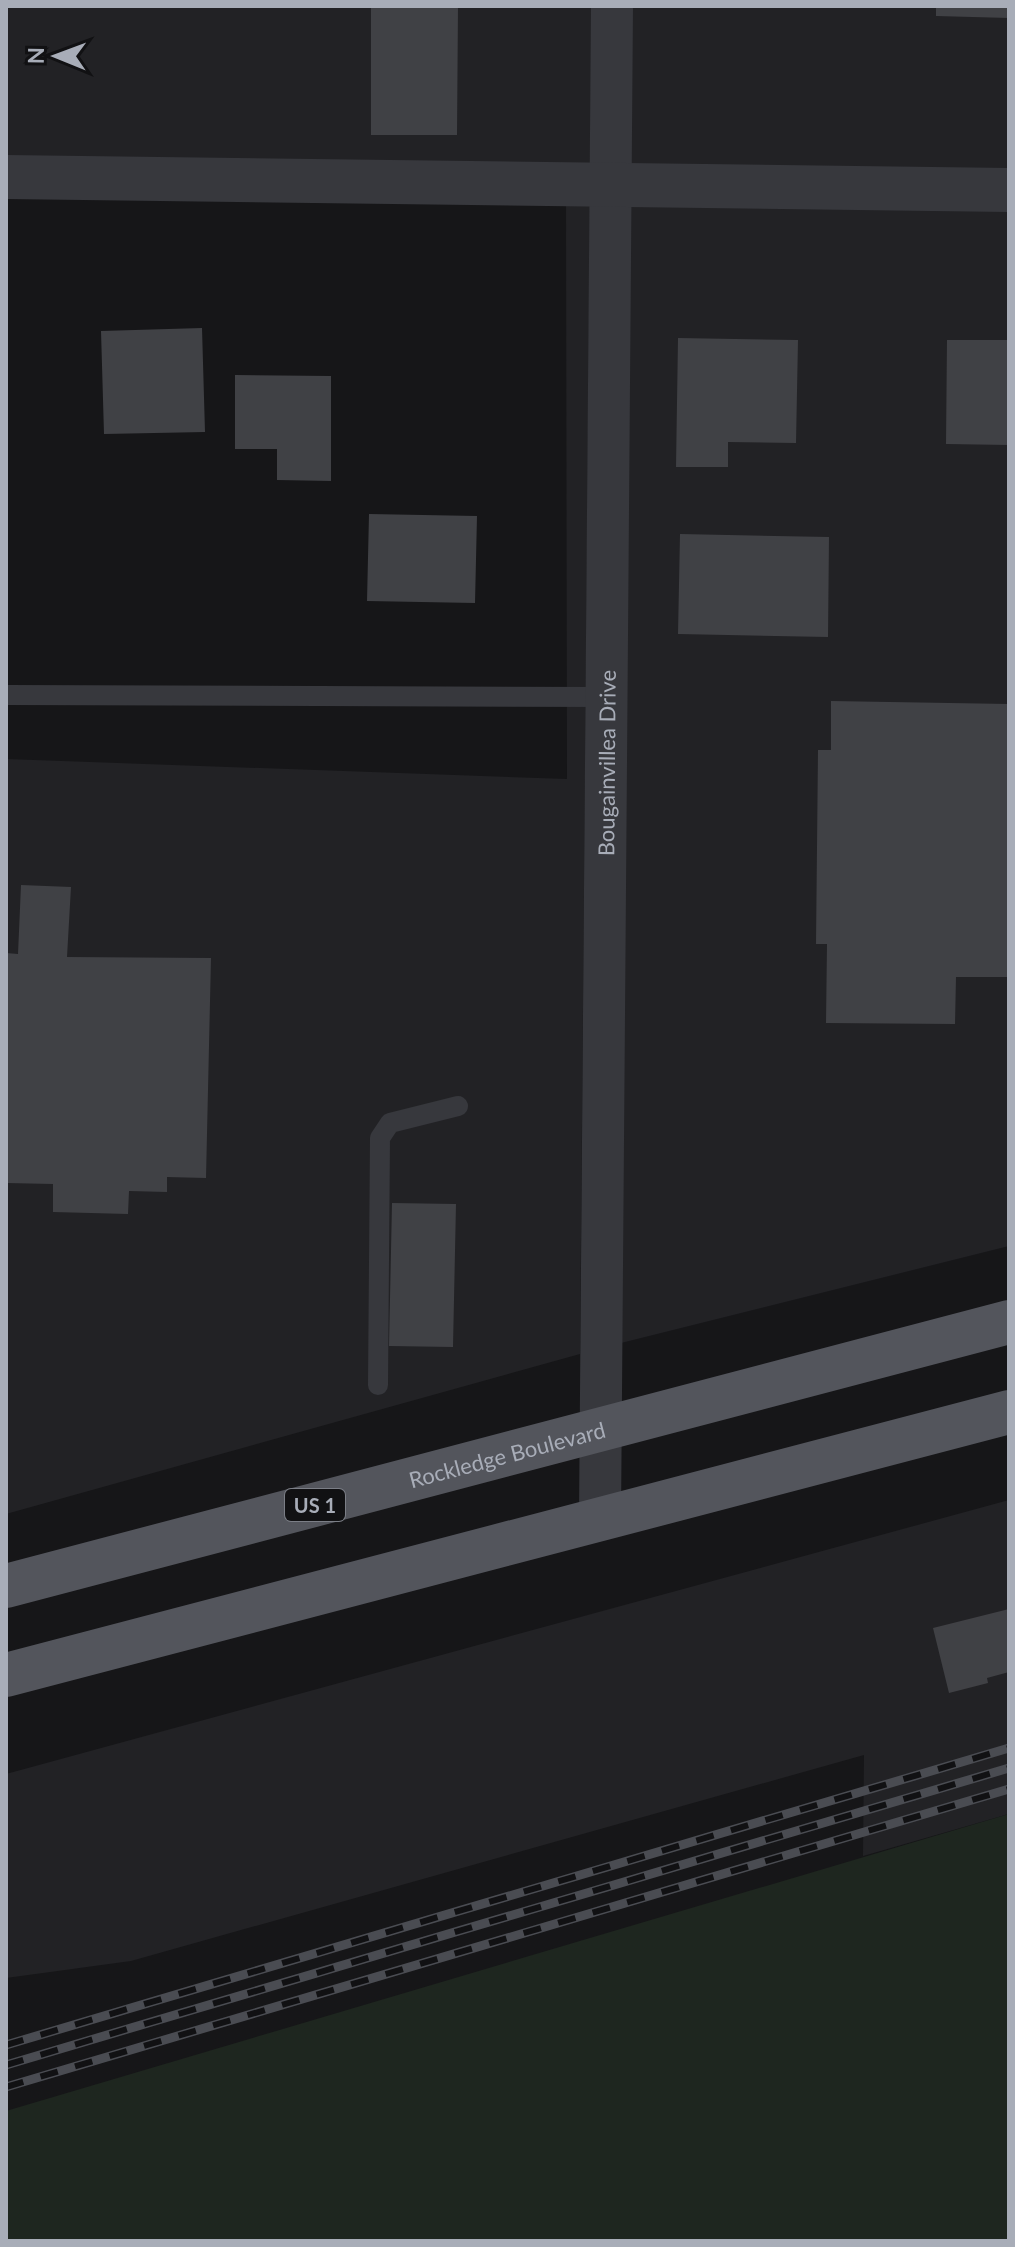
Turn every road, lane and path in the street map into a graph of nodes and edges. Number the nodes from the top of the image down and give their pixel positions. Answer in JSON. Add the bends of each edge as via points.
{"nodes":[{"id":1,"x":612,"y":6,"type":"edge"},
{"id":2,"x":6,"y":177,"type":"edge"},
{"id":3,"x":610,"y":186,"type":"junction"},
{"id":4,"x":1009,"y":190,"type":"edge"},
{"id":5,"x":6,"y":695,"type":"edge"},
{"id":6,"x":606,"y":697,"type":"junction"},
{"id":7,"x":458,"y":1106,"type":"dead end"},
{"id":8,"x":1009,"y":1322,"type":"edge"},
{"id":9,"x":378,"y":1385,"type":"dead end"},
{"id":10,"x":1009,"y":1412,"type":"edge"},
{"id":11,"x":600,"y":1430,"type":"junction"},
{"id":12,"x":600,"y":1519,"type":"junction"},
{"id":13,"x":6,"y":1586,"type":"edge"},
{"id":14,"x":6,"y":1675,"type":"edge"}],
"edges":[{"from":1,"to":3,"type":"street","name":"Bougainvillea Drive"},
{"from":2,"to":3,"type":"street"},
{"from":3,"to":4,"type":"street"},
{"from":3,"to":6,"type":"street","name":"Bougainvillea Drive"},
{"from":5,"to":6,"type":"lane"},
{"from":6,"to":11,"type":"street","name":"Bougainvillea Drive"},
{"from":7,"to":9,"type":"lane","via":[[390,1123],[380,1138]]},
{"from":8,"to":11,"type":"main road","name":"Rockledge Boulevard","number":"US 1"},
{"from":10,"to":12,"type":"main road"},
{"from":11,"to":12,"type":"street","name":"Bougainvillea Drive"},
{"from":11,"to":13,"type":"main road","name":"Rockledge Boulevard","number":"US 1"},
{"from":12,"to":14,"type":"main road"}]}
